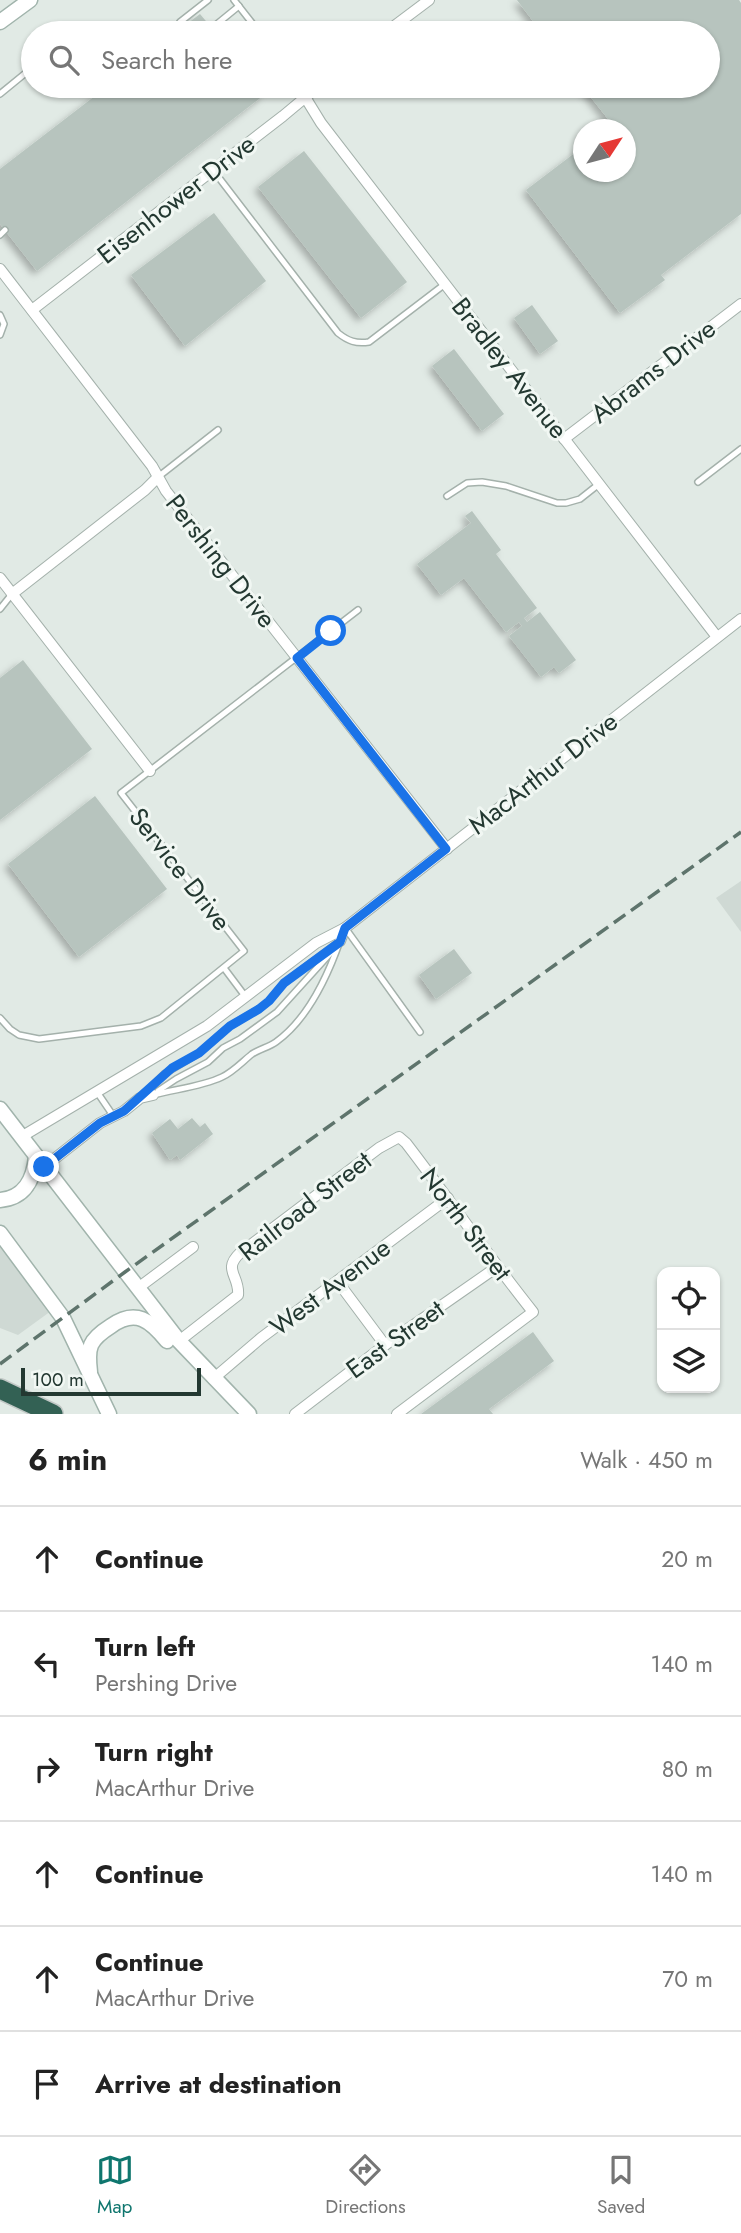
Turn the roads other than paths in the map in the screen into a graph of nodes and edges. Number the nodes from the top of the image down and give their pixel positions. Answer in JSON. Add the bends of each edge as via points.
{"nodes":[{"id":1,"x":30,"y":0,"type":"edge"},
{"id":2,"x":208,"y":0,"type":"edge"},
{"id":3,"x":234,"y":0,"type":"edge"},
{"id":4,"x":429,"y":0,"type":"edge"},
{"id":5,"x":239,"y":6,"type":"junction"},
{"id":6,"x":181,"y":21,"type":"edge"},
{"id":7,"x":221,"y":21,"type":"edge"},
{"id":8,"x":251,"y":21,"type":"edge"},
{"id":9,"x":401,"y":21,"type":"edge"},
{"id":10,"x":0,"y":22,"type":"edge"},
{"id":11,"x":21,"y":76,"type":"edge"},
{"id":12,"x":0,"y":93,"type":"edge"},
{"id":13,"x":304,"y":98,"type":"edge"},
{"id":14,"x":306,"y":98,"type":"edge"},
{"id":15,"x":213,"y":170,"type":"junction"},
{"id":16,"x":1,"y":272,"type":"edge"},
{"id":17,"x":445,"y":284,"type":"junction"},
{"id":18,"x":741,"y":304,"type":"edge"},
{"id":19,"x":32,"y":310,"type":"junction"},
{"id":20,"x":0,"y":316,"type":"edge"},
{"id":21,"x":0,"y":335,"type":"edge"},
{"id":22,"x":218,"y":430,"type":"dead end"},
{"id":23,"x":565,"y":439,"type":"junction"},
{"id":24,"x":741,"y":449,"type":"edge"},
{"id":25,"x":158,"y":477,"type":"junction"},
{"id":26,"x":698,"y":482,"type":"dead end"},
{"id":27,"x":599,"y":484,"type":"junction"},
{"id":28,"x":447,"y":496,"type":"dead end"},
{"id":29,"x":0,"y":578,"type":"edge"},
{"id":30,"x":12,"y":594,"type":"junction"},
{"id":31,"x":0,"y":609,"type":"edge"},
{"id":32,"x":358,"y":610,"type":"dead end"},
{"id":33,"x":741,"y":619,"type":"edge"},
{"id":34,"x":717,"y":637,"type":"junction"},
{"id":35,"x":297,"y":658,"type":"junction"},
{"id":36,"x":150,"y":771,"type":"junction"},
{"id":37,"x":446,"y":849,"type":"junction"},
{"id":38,"x":345,"y":928,"type":"junction"},
{"id":39,"x":340,"y":942,"type":"junction"},
{"id":40,"x":224,"y":968,"type":"junction"},
{"id":41,"x":246,"y":997,"type":"junction"},
{"id":42,"x":0,"y":1018,"type":"edge"},
{"id":43,"x":420,"y":1032,"type":"dead end"},
{"id":44,"x":97,"y":1092,"type":"junction"},
{"id":45,"x":153,"y":1095,"type":"junction"},
{"id":46,"x":140,"y":1098,"type":"junction"},
{"id":47,"x":0,"y":1109,"type":"edge"},
{"id":48,"x":114,"y":1116,"type":"junction"},
{"id":49,"x":21,"y":1137,"type":"junction"},
{"id":50,"x":399,"y":1137,"type":"joint"},
{"id":51,"x":40,"y":1161,"type":"junction"},
{"id":52,"x":448,"y":1198,"type":"junction"},
{"id":53,"x":0,"y":1200,"type":"edge"},
{"id":54,"x":0,"y":1233,"type":"edge"},
{"id":55,"x":193,"y":1247,"type":"dead end"},
{"id":56,"x":498,"y":1267,"type":"junction"},
{"id":57,"x":338,"y":1282,"type":"junction"},
{"id":58,"x":138,"y":1288,"type":"junction"},
{"id":59,"x":179,"y":1341,"type":"junction"},
{"id":60,"x":385,"y":1345,"type":"junction"},
{"id":61,"x":90,"y":1373,"type":"junction"},
{"id":62,"x":213,"y":1379,"type":"junction"},
{"id":63,"x":0,"y":1389,"type":"edge"},
{"id":64,"x":109,"y":1412,"type":"edge"},
{"id":65,"x":53,"y":1414,"type":"edge"},
{"id":66,"x":248,"y":1414,"type":"edge"},
{"id":67,"x":295,"y":1414,"type":"edge"},
{"id":68,"x":397,"y":1414,"type":"edge"}],
"edges":[{"from":1,"to":10,"type":"main road"},
{"from":2,"to":6,"type":"lane"},
{"from":3,"to":5,"type":"lane"},
{"from":4,"to":9,"type":"street"},
{"from":5,"to":7,"type":"lane"},
{"from":5,"to":8,"type":"lane"},
{"from":11,"to":12,"type":"lane"},
{"from":13,"to":15,"type":"street","name":"Eisenhower Drive"},
{"from":14,"to":17,"type":"street","name":"Bradley Avenue"},
{"from":15,"to":17,"type":"lane","via":[[347,340],[369,342]]},
{"from":15,"to":19,"type":"street","name":"Eisenhower Drive"},
{"from":16,"to":19,"type":"street","name":"Pershing Drive"},
{"from":17,"to":23,"type":"street","name":"Bradley Avenue"},
{"from":18,"to":23,"type":"street","name":"Abrams Drive"},
{"from":19,"to":25,"type":"street","name":"Pershing Drive"},
{"from":20,"to":21,"type":"lane","via":[[4,324]]},
{"from":22,"to":25,"type":"lane"},
{"from":23,"to":27,"type":"street","name":"Bradley Avenue"},
{"from":24,"to":26,"type":"lane"},
{"from":25,"to":30,"type":"street"},
{"from":25,"to":35,"type":"street","name":"Pershing Drive"},
{"from":27,"to":28,"type":"lane","via":[[566,503],[482,482],[467,483]]},
{"from":27,"to":34,"type":"street","name":"Bradley Avenue"},
{"from":29,"to":30,"type":"street","name":"Service Drive"},
{"from":30,"to":31,"type":"lane"},
{"from":30,"to":36,"type":"street","name":"Service Drive"},
{"from":32,"to":35,"type":"lane"},
{"from":33,"to":34,"type":"street","name":"MacArthur Drive"},
{"from":34,"to":37,"type":"street","name":"MacArthur Drive"},
{"from":35,"to":36,"type":"lane"},
{"from":35,"to":37,"type":"street","name":"Pershing Drive"},
{"from":36,"to":40,"type":"lane","name":"Service Drive","via":[[121,793],[244,951]]},
{"from":37,"to":38,"type":"street","name":"MacArthur Drive"},
{"from":38,"to":39,"type":"street"},
{"from":38,"to":41,"type":"street","name":"MacArthur Drive","via":[[316,943]]},
{"from":38,"to":43,"type":"lane"},
{"from":39,"to":45,"type":"lane","via":[[276,1012]]},
{"from":39,"to":45,"type":"lane","via":[[300,1020],[274,1044],[255,1052],[223,1077]]},
{"from":39,"to":46,"type":"lane","via":[[284,983],[259,1009],[164,1074]]},
{"from":40,"to":41,"type":"lane","name":"Service Drive"},
{"from":40,"to":42,"type":"lane","via":[[161,1018],[141,1026],[39,1039],[19,1035]]},
{"from":41,"to":44,"type":"street","name":"MacArthur Drive"},
{"from":44,"to":48,"type":"lane"},
{"from":44,"to":49,"type":"street","name":"MacArthur Drive"},
{"from":45,"to":46,"type":"street"},
{"from":46,"to":48,"type":"street"},
{"from":47,"to":49,"type":"main road"},
{"from":48,"to":51,"type":"street"},
{"from":49,"to":51,"type":"main road"},
{"from":50,"to":52,"type":"street","name":"North Street"},
{"from":50,"to":59,"type":"street","name":"Railroad Street","via":[[234,1259],[231,1266],[238,1295]]},
{"from":51,"to":53,"type":"main road","via":[[26,1188],[11,1199]]},
{"from":51,"to":58,"type":"main road"},
{"from":52,"to":56,"type":"street","name":"North Street"},
{"from":52,"to":57,"type":"street","name":"West Avenue"},
{"from":54,"to":61,"type":"main road","via":[[54,1305]]},
{"from":55,"to":58,"type":"street"},
{"from":56,"to":60,"type":"street","name":"East Street"},
{"from":56,"to":68,"type":"street","name":"North Street","via":[[533,1312]]},
{"from":57,"to":60,"type":"street"},
{"from":57,"to":62,"type":"street","name":"West Avenue"},
{"from":58,"to":59,"type":"main road"},
{"from":59,"to":62,"type":"main road"},
{"from":60,"to":67,"type":"street","name":"East Street"},
{"from":61,"to":64,"type":"main road"},
{"from":61,"to":66,"type":"main road","via":[[88,1353],[95,1338],[118,1321],[133,1317],[158,1329],[214,1393]]},
{"from":62,"to":66,"type":"main road"},
{"from":63,"to":65,"type":"highway"}]}
